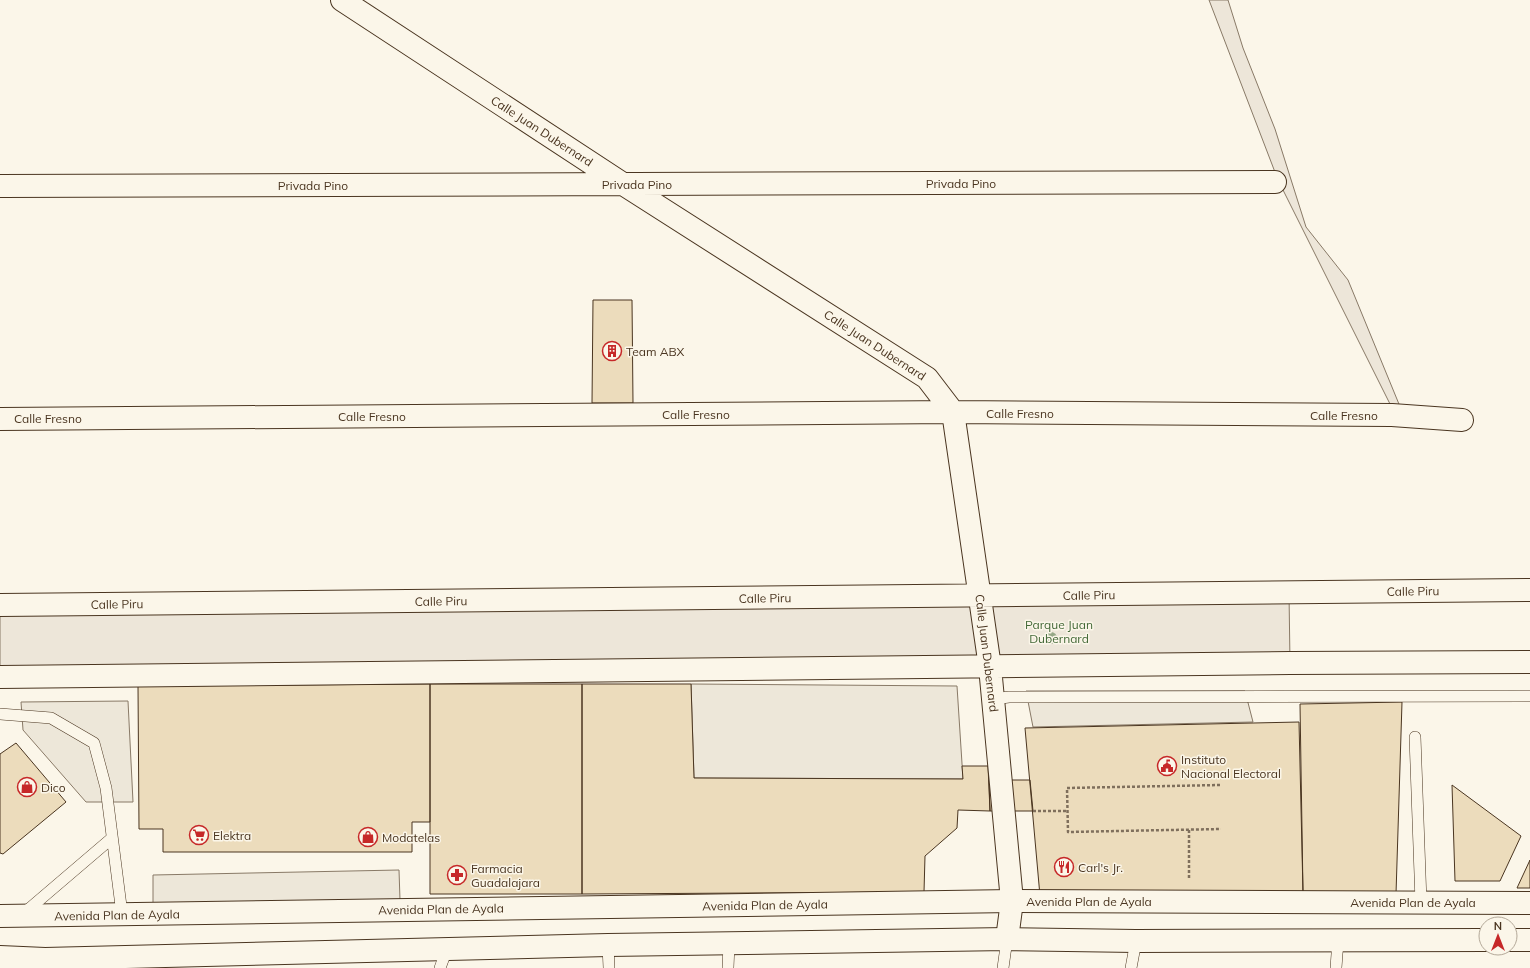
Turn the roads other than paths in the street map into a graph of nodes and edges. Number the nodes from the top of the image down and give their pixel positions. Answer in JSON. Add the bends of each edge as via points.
{"nodes":[{"id":1,"x":342,"y":0,"type":"edge"},
{"id":2,"x":1275,"y":182,"type":"dead end"},
{"id":3,"x":623,"y":184,"type":"junction"},
{"id":4,"x":0,"y":186,"type":"edge"},
{"id":5,"x":953,"y":412,"type":"junction"},
{"id":6,"x":0,"y":419,"type":"edge"},
{"id":7,"x":1462,"y":420,"type":"dead end"},
{"id":8,"x":1530,"y":590,"type":"edge"},
{"id":9,"x":980,"y":596,"type":"junction"},
{"id":10,"x":0,"y":605,"type":"edge"},
{"id":11,"x":1530,"y":662,"type":"edge"},
{"id":12,"x":990,"y":667,"type":"junction"},
{"id":13,"x":0,"y":677,"type":"edge"},
{"id":14,"x":1530,"y":696,"type":"edge"},
{"id":15,"x":993,"y":699,"type":"junction"},
{"id":16,"x":0,"y":714,"type":"edge"},
{"id":17,"x":1415,"y":738,"type":"dead end"},
{"id":18,"x":112,"y":838,"type":"junction"},
{"id":19,"x":1012,"y":901,"type":"junction"},
{"id":20,"x":1421,"y":902,"type":"junction"},
{"id":21,"x":1530,"y":903,"type":"edge"},
{"id":22,"x":122,"y":914,"type":"junction"},
{"id":23,"x":0,"y":916,"type":"edge"},
{"id":24,"x":21,"y":916,"type":"junction"},
{"id":25,"x":1007,"y":939,"type":"junction"},
{"id":26,"x":1338,"y":940,"type":"junction"},
{"id":27,"x":1478,"y":940,"type":"edge"},
{"id":28,"x":1518,"y":940,"type":"edge"},
{"id":29,"x":1530,"y":940,"type":"edge"},
{"id":30,"x":1136,"y":941,"type":"junction"},
{"id":31,"x":729,"y":944,"type":"junction"},
{"id":32,"x":608,"y":945,"type":"junction"},
{"id":33,"x":0,"y":956,"type":"edge"},
{"id":34,"x":443,"y":958,"type":"edge"},
{"id":35,"x":178,"y":962,"type":"edge"},
{"id":36,"x":44,"y":963,"type":"edge"},
{"id":37,"x":88,"y":963,"type":"edge"},
{"id":38,"x":609,"y":968,"type":"edge"},
{"id":39,"x":728,"y":968,"type":"edge"},
{"id":40,"x":1003,"y":968,"type":"edge"},
{"id":41,"x":1131,"y":968,"type":"edge"},
{"id":42,"x":1336,"y":968,"type":"edge"}],
"edges":[{"from":1,"to":3,"type":"street","name":"Calle Juan Dubernard"},
{"from":2,"to":3,"type":"street","name":"Privada Pino"},
{"from":3,"to":4,"type":"street","name":"Privada Pino"},
{"from":3,"to":5,"type":"street","name":"Calle Juan Dubernard","via":[[927,378]]},
{"from":5,"to":6,"type":"street","name":"Calle Fresno"},
{"from":5,"to":7,"type":"street","name":"Calle Fresno","via":[[1392,415]]},
{"from":5,"to":9,"type":"street","name":"Calle Juan Dubernard"},
{"from":8,"to":9,"type":"street","name":"Calle Piru"},
{"from":9,"to":10,"type":"street","name":"Calle Piru"},
{"from":9,"to":12,"type":"street","name":"Calle Juan Dubernard"},
{"from":11,"to":12,"type":"street"},
{"from":12,"to":13,"type":"street"},
{"from":12,"to":15,"type":"street","name":"Calle Juan Dubernard"},
{"from":14,"to":15,"type":"lane"},
{"from":15,"to":19,"type":"street","name":"Calle Juan Dubernard"},
{"from":16,"to":18,"type":"lane","via":[[51,718],[94,742],[106,788]]},
{"from":17,"to":20,"type":"lane"},
{"from":18,"to":22,"type":"lane"},
{"from":18,"to":24,"type":"lane"},
{"from":19,"to":20,"type":"street","name":"Avenida Plan de Ayala"},
{"from":19,"to":22,"type":"street","name":"Avenida Plan de Ayala"},
{"from":19,"to":25,"type":"street","name":"Calle Juan Dubernard"},
{"from":20,"to":21,"type":"street","name":"Avenida Plan de Ayala"},
{"from":22,"to":24,"type":"street","name":"Avenida Plan de Ayala"},
{"from":23,"to":24,"type":"street","name":"Avenida Plan de Ayala"},
{"from":25,"to":30,"type":"street"},
{"from":25,"to":31,"type":"street"},
{"from":25,"to":40,"type":"lane"},
{"from":26,"to":27,"type":"street"},
{"from":26,"to":30,"type":"street"},
{"from":26,"to":42,"type":"lane"},
{"from":28,"to":29,"type":"street"},
{"from":30,"to":41,"type":"lane"},
{"from":31,"to":32,"type":"street"},
{"from":31,"to":39,"type":"lane"},
{"from":32,"to":34,"type":"street"},
{"from":32,"to":38,"type":"lane"},
{"from":33,"to":36,"type":"street"},
{"from":34,"to":35,"type":"street"},
{"from":35,"to":37,"type":"street"},
{"from":36,"to":37,"type":"street"}]}
